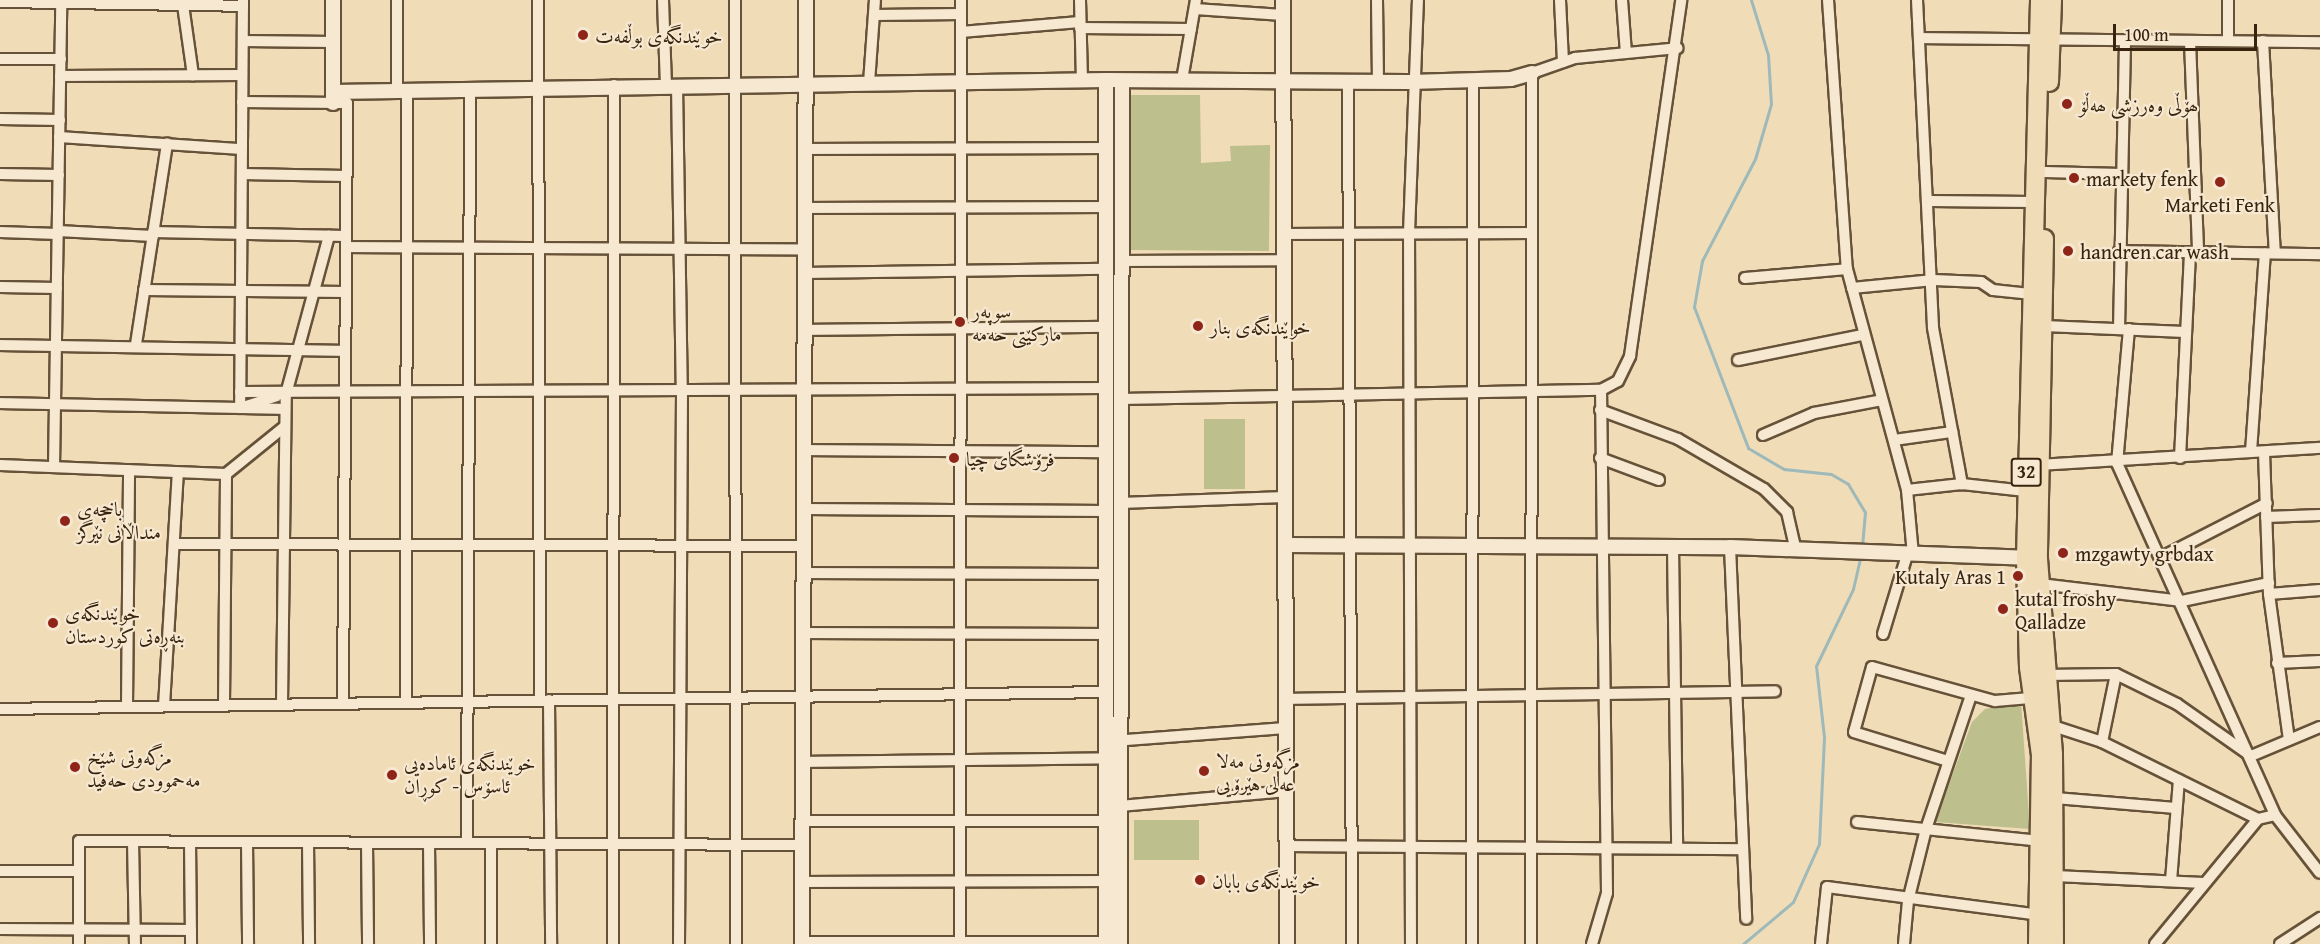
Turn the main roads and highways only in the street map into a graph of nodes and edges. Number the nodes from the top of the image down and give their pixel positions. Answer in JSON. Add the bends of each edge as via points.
{"nodes":[{"id":1,"x":2040,"y":0,"type":"edge"},
{"id":2,"x":2052,"y":0,"type":"edge"},
{"id":3,"x":2044,"y":41,"type":"junction"},
{"id":4,"x":2032,"y":558,"type":"junction"},
{"id":5,"x":2038,"y":944,"type":"edge"},
{"id":6,"x":2054,"y":944,"type":"edge"}],
"edges":[{"from":1,"to":3,"type":"main road","number":"32"},
{"from":2,"to":3,"type":"main road","number":"32"},
{"from":3,"to":4,"type":"main road","number":"32","via":[[2043,326]]},
{"from":3,"to":4,"type":"main road","number":"32","via":[[2032,202],[2026,491]]},
{"from":4,"to":5,"type":"main road","number":"32","via":[[2033,698],[2041,755]]},
{"from":4,"to":6,"type":"main road","number":"32","via":[[2040,584],[2055,798]]}]}
